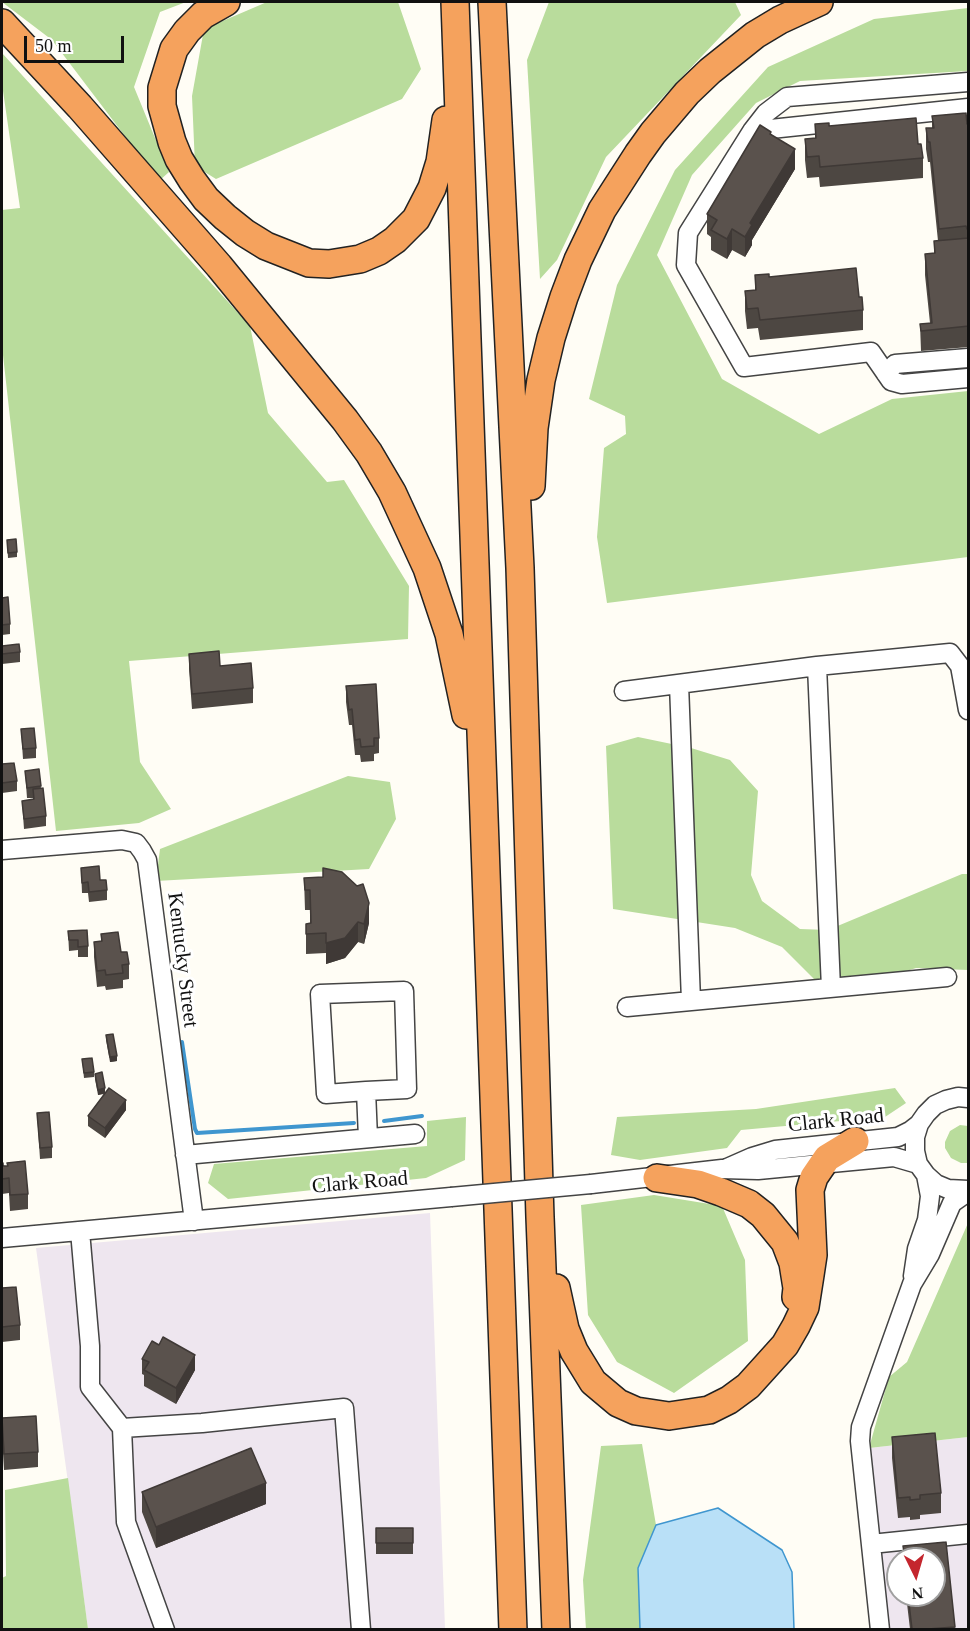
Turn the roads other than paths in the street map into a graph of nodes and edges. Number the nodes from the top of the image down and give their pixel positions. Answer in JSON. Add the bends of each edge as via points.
{"nodes":[{"id":1,"x":226,"y":2,"type":"edge"},
{"id":2,"x":455,"y":2,"type":"edge"},
{"id":3,"x":819,"y":2,"type":"edge"},
{"id":4,"x":493,"y":6,"type":"edge"},
{"id":5,"x":2,"y":23,"type":"edge"},
{"id":6,"x":456,"y":42,"type":"junction"},
{"id":7,"x":969,"y":82,"type":"edge"},
{"id":8,"x":969,"y":108,"type":"edge"},
{"id":9,"x":752,"y":131,"type":"junction"},
{"id":10,"x":969,"y":358,"type":"edge"},
{"id":11,"x":886,"y":374,"type":"junction"},
{"id":12,"x":969,"y":378,"type":"edge"},
{"id":13,"x":520,"y":568,"type":"junction"},
{"id":14,"x":818,"y":666,"type":"junction"},
{"id":15,"x":679,"y":684,"type":"junction"},
{"id":16,"x":624,"y":691,"type":"dead end"},
{"id":17,"x":969,"y":710,"type":"edge"},
{"id":18,"x":483,"y":802,"type":"junction"},
{"id":19,"x":2,"y":850,"type":"edge"},
{"id":20,"x":947,"y":977,"type":"dead end"},
{"id":21,"x":831,"y":988,"type":"junction"},
{"id":22,"x":691,"y":1001,"type":"junction"},
{"id":23,"x":627,"y":1007,"type":"dead end"},
{"id":24,"x":366,"y":1091,"type":"junction"},
{"id":25,"x":965,"y":1095,"type":"edge"},
{"id":26,"x":919,"y":1124,"type":"junction"},
{"id":27,"x":415,"y":1134,"type":"dead end"},
{"id":28,"x":368,"y":1138,"type":"junction"},
{"id":29,"x":855,"y":1141,"type":"junction"},
{"id":30,"x":185,"y":1155,"type":"junction"},
{"id":31,"x":821,"y":1164,"type":"junction"},
{"id":32,"x":922,"y":1169,"type":"junction"},
{"id":33,"x":722,"y":1170,"type":"junction"},
{"id":34,"x":657,"y":1178,"type":"junction"},
{"id":35,"x":969,"y":1191,"type":"edge"},
{"id":36,"x":540,"y":1217,"type":"junction"},
{"id":37,"x":194,"y":1221,"type":"junction"},
{"id":38,"x":80,"y":1231,"type":"junction"},
{"id":39,"x":2,"y":1238,"type":"edge"},
{"id":40,"x":912,"y":1284,"type":"junction"},
{"id":41,"x":785,"y":1345,"type":"junction"},
{"id":42,"x":122,"y":1428,"type":"junction"},
{"id":43,"x":969,"y":1534,"type":"edge"},
{"id":44,"x":871,"y":1544,"type":"junction"},
{"id":45,"x":165,"y":1629,"type":"edge"},
{"id":46,"x":361,"y":1629,"type":"edge"},
{"id":47,"x":513,"y":1629,"type":"edge"},
{"id":48,"x":556,"y":1629,"type":"edge"},
{"id":49,"x":880,"y":1629,"type":"edge"}],
"edges":[{"from":1,"to":6,"type":"highway","via":[[203,15],[174,49],[162,88],[166,124],[179,159],[206,199],[259,242],[309,263],[360,259],[395,240],[416,219],[438,171]]},
{"from":2,"to":6,"type":"highway"},
{"from":3,"to":13,"type":"highway","via":[[754,35],[710,70],[653,134],[602,210],[564,297],[541,380]]},
{"from":4,"to":13,"type":"highway"},
{"from":5,"to":18,"type":"highway","via":[[219,266],[345,420],[375,463],[427,568],[449,634]]},
{"from":6,"to":18,"type":"highway"},
{"from":7,"to":9,"type":"street","via":[[787,97],[766,113]]},
{"from":8,"to":9,"type":"street"},
{"from":9,"to":11,"type":"street","via":[[688,233],[686,265],[744,367],[871,352]]},
{"from":10,"to":11,"type":"street","via":[[895,364]]},
{"from":11,"to":12,"type":"street","via":[[891,381],[902,384]]},
{"from":13,"to":36,"type":"highway"},
{"from":14,"to":15,"type":"street"},
{"from":14,"to":17,"type":"street","via":[[950,653],[960,666]]},
{"from":14,"to":21,"type":"street"},
{"from":15,"to":16,"type":"street"},
{"from":15,"to":22,"type":"street"},
{"from":18,"to":47,"type":"highway"},
{"from":19,"to":30,"type":"street","name":"Kentucky Street","via":[[122,840],[136,843],[142,850],[147,860]]},
{"from":20,"to":21,"type":"street"},
{"from":21,"to":22,"type":"street"},
{"from":22,"to":23,"type":"street"},
{"from":24,"to":24,"type":"street","via":[[407,1089],[404,991],[320,994],[327,1094]]},
{"from":24,"to":28,"type":"street"},
{"from":25,"to":26,"type":"street","name":"Clark Road","via":[[935,1105]]},
{"from":26,"to":29,"type":"street","name":"Clark Road","via":[[898,1137]]},
{"from":26,"to":32,"type":"street","via":[[915,1151]]},
{"from":27,"to":28,"type":"street"},
{"from":28,"to":30,"type":"street"},
{"from":29,"to":31,"type":"highway"},
{"from":29,"to":33,"type":"street","name":"Clark Road","via":[[775,1150]]},
{"from":30,"to":37,"type":"street","name":"Kentucky Street"},
{"from":31,"to":32,"type":"street","name":"Clark Road","via":[[894,1157]]},
{"from":31,"to":33,"type":"street","name":"Clark Road"},
{"from":31,"to":41,"type":"highway","via":[[810,1190],[813,1255],[805,1307]]},
{"from":32,"to":35,"type":"street","name":"Clark Road","via":[[936,1184]]},
{"from":32,"to":40,"type":"street","via":[[930,1196]]},
{"from":33,"to":34,"type":"street","name":"Clark Road"},
{"from":34,"to":37,"type":"street","name":"Clark Road","bridge":true},
{"from":34,"to":41,"type":"highway","via":[[721,1192],[749,1204],[772,1224],[785,1242],[797,1288]]},
{"from":35,"to":40,"type":"street","via":[[952,1203]]},
{"from":36,"to":41,"type":"highway","via":[[559,1307],[574,1351],[593,1382],[618,1403],[651,1415],[708,1410],[748,1386]]},
{"from":36,"to":48,"type":"highway"},
{"from":37,"to":38,"type":"street","name":"Clark Road"},
{"from":38,"to":39,"type":"street","name":"Clark Road"},
{"from":38,"to":42,"type":"street","via":[[90,1387]]},
{"from":40,"to":44,"type":"street","via":[[861,1427]]},
{"from":42,"to":45,"type":"street","via":[[126,1522]]},
{"from":42,"to":46,"type":"street","via":[[344,1408]]},
{"from":43,"to":44,"type":"street"},
{"from":44,"to":49,"type":"street"}]}
